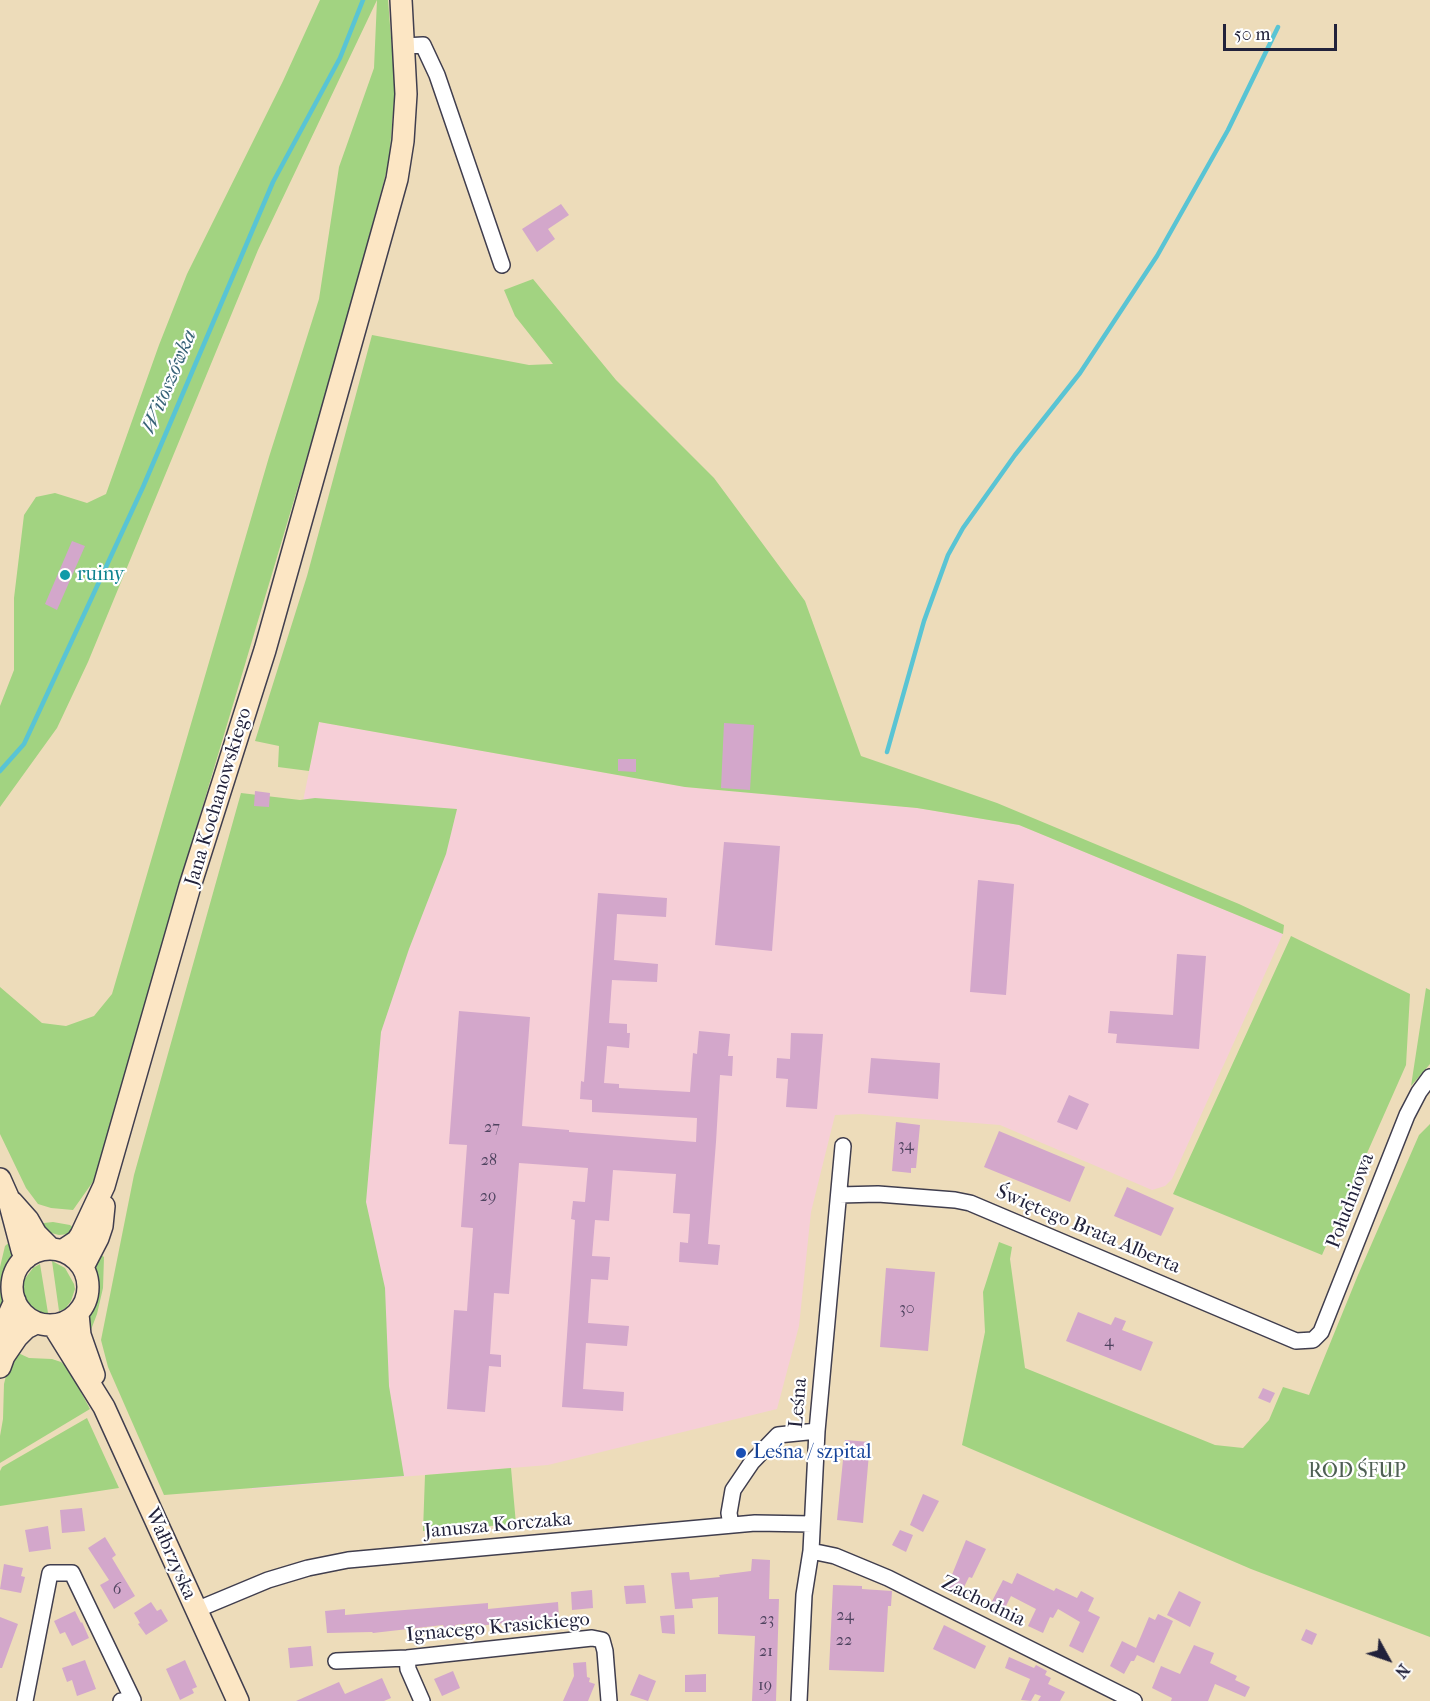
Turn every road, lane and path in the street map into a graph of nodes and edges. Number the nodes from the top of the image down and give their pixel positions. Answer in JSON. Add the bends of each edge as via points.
{"nodes":[{"id":1,"x":401,"y":0,"type":"edge"},
{"id":2,"x":404,"y":46,"type":"junction"},
{"id":3,"x":502,"y":265,"type":"dead end"},
{"id":4,"x":1430,"y":1077,"type":"edge"},
{"id":5,"x":843,"y":1146,"type":"dead end"},
{"id":6,"x":104,"y":1186,"type":"junction"},
{"id":7,"x":4,"y":1188,"type":"edge"},
{"id":8,"x":839,"y":1195,"type":"junction"},
{"id":9,"x":57,"y":1250,"type":"junction"},
{"id":10,"x":26,"y":1258,"type":"junction"},
{"id":11,"x":82,"y":1267,"type":"junction"},
{"id":12,"x":15,"y":1301,"type":"junction"},
{"id":13,"x":78,"y":1314,"type":"junction"},
{"id":14,"x":45,"y":1324,"type":"junction"},
{"id":15,"x":0,"y":1334,"type":"edge"},
{"id":16,"x":1313,"y":1340,"type":"joint"},
{"id":17,"x":0,"y":1367,"type":"edge"},
{"id":18,"x":104,"y":1407,"type":"junction"},
{"id":19,"x":817,"y":1431,"type":"junction"},
{"id":20,"x":812,"y":1524,"type":"junction"},
{"id":21,"x":731,"y":1525,"type":"junction"},
{"id":22,"x":811,"y":1551,"type":"junction"},
{"id":23,"x":196,"y":1610,"type":"junction"},
{"id":24,"x":407,"y":1658,"type":"junction"},
{"id":25,"x":336,"y":1661,"type":"dead end"},
{"id":26,"x":25,"y":1701,"type":"edge"},
{"id":27,"x":121,"y":1701,"type":"edge"},
{"id":28,"x":238,"y":1701,"type":"edge"},
{"id":29,"x":422,"y":1701,"type":"edge"},
{"id":30,"x":609,"y":1701,"type":"edge"},
{"id":31,"x":799,"y":1701,"type":"edge"},
{"id":32,"x":1134,"y":1701,"type":"edge"}],
"edges":[{"from":1,"to":2,"type":"street","name":"Jana Kochanowskiego"},
{"from":2,"to":3,"type":"street","via":[[423,45],[437,75]]},
{"from":2,"to":6,"type":"street","name":"Jana Kochanowskiego","via":[[403,141],[397,179],[265,650]]},
{"from":4,"to":16,"type":"street","name":"Południowa","via":[[1407,1115],[1325,1323]]},
{"from":5,"to":8,"type":"street","name":"Leśna"},
{"from":6,"to":9,"type":"street","name":"Jana Kochanowskiego","via":[[77,1241]]},
{"from":6,"to":11,"type":"street","via":[[102,1226]]},
{"from":7,"to":9,"type":"street","via":[[41,1240]]},
{"from":7,"to":10,"type":"street"},
{"from":8,"to":16,"type":"street","name":"Świętego Brata Alberta","via":[[878,1194],[970,1203],[1296,1341]]},
{"from":8,"to":19,"type":"street","name":"Leśna"},
{"from":9,"to":10,"type":"street","via":[[38,1251]]},
{"from":9,"to":11,"type":"street","via":[[70,1254]]},
{"from":10,"to":12,"type":"street","via":[[15,1275]]},
{"from":11,"to":13,"type":"street","via":[[88,1291]]},
{"from":12,"to":14,"type":"street","via":[[27,1318]]},
{"from":12,"to":15,"type":"street"},
{"from":13,"to":14,"type":"street","via":[[70,1320]]},
{"from":13,"to":18,"type":"street","name":"Wałbrzyska","via":[[80,1335]]},
{"from":14,"to":17,"type":"street","via":[[26,1328]]},
{"from":14,"to":18,"type":"street","name":"Wałbrzyska"},
{"from":18,"to":23,"type":"street","name":"Wałbrzyska"},
{"from":19,"to":20,"type":"street","name":"Leśna"},
{"from":19,"to":21,"type":"street","via":[[778,1435],[752,1462],[733,1490]]},
{"from":20,"to":21,"type":"street","name":"Janusza Korczaka"},
{"from":20,"to":22,"type":"street","name":"Leśna"},
{"from":21,"to":23,"type":"street","name":"Janusza Korczaka","via":[[348,1560],[268,1580]]},
{"from":22,"to":31,"type":"street","name":"Leśna","via":[[804,1595]]},
{"from":22,"to":32,"type":"street","name":"Zachodnia","via":[[835,1556],[888,1578]]},
{"from":23,"to":28,"type":"street","name":"Wałbrzyska"},
{"from":24,"to":25,"type":"street","name":"Ignacego Krasickiego"},
{"from":24,"to":29,"type":"street"},
{"from":24,"to":30,"type":"street","name":"Ignacego Krasickiego","via":[[602,1640]]},
{"from":26,"to":27,"type":"street","via":[[50,1573],[67,1572],[72,1573],[134,1700]]}]}
